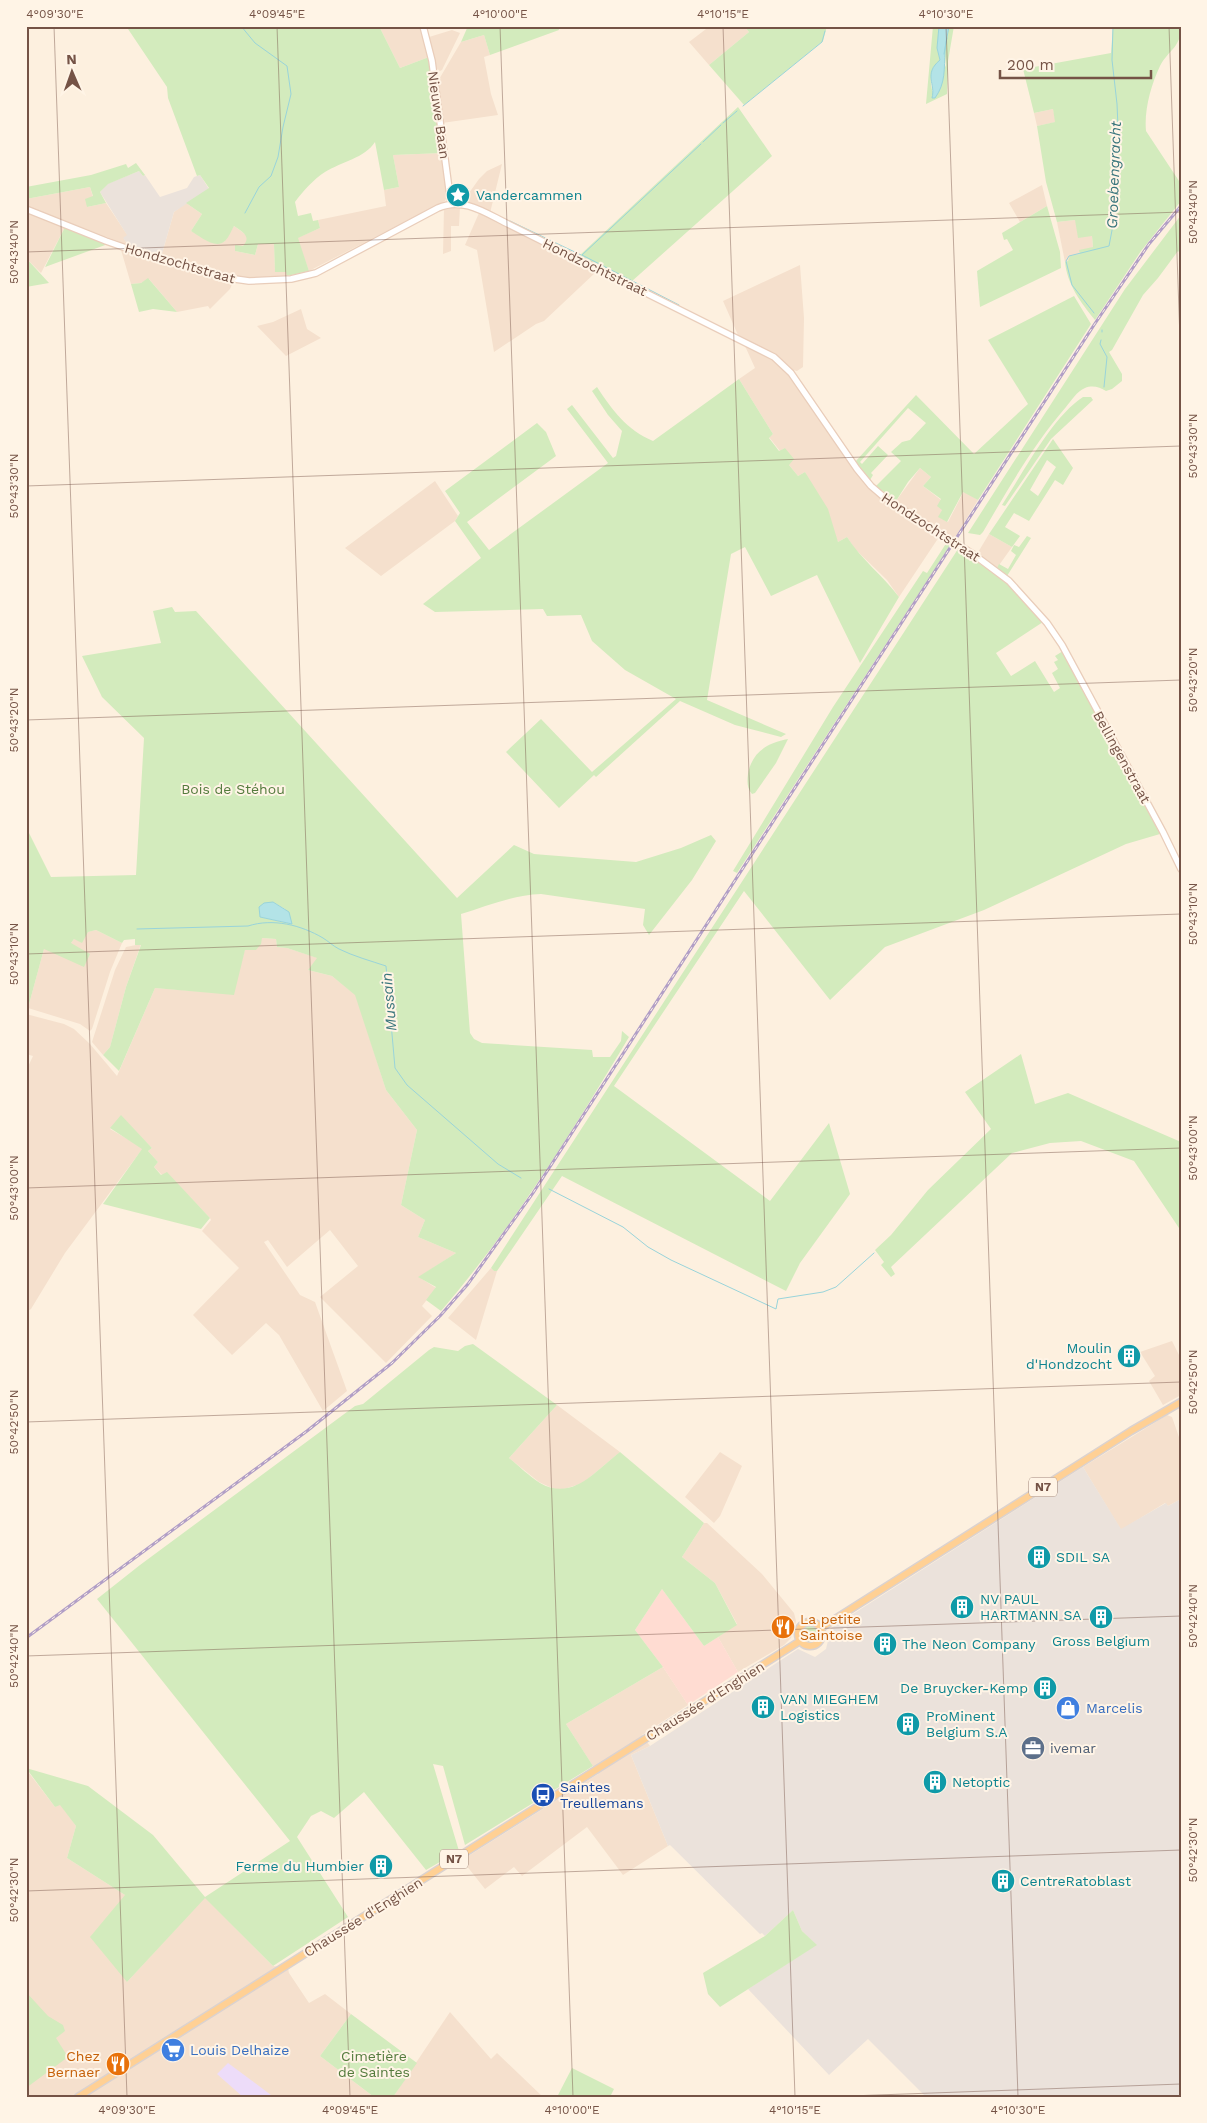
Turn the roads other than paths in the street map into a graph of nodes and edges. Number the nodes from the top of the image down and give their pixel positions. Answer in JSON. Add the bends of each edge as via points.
{"nodes":[{"id":1,"x":423,"y":26,"type":"edge"},
{"id":2,"x":451,"y":204,"type":"junction"},
{"id":3,"x":26,"y":209,"type":"edge"},
{"id":4,"x":1062,"y":645,"type":"joint"},
{"id":5,"x":1181,"y":870,"type":"edge"},
{"id":6,"x":1181,"y":1402,"type":"edge"},
{"id":7,"x":821,"y":1628,"type":"junction"},
{"id":8,"x":800,"y":1641,"type":"junction"},
{"id":9,"x":78,"y":2097,"type":"edge"}],
"edges":[{"from":1,"to":2,"type":"street","name":"Nieuwe Baan","via":[[432,61]]},
{"from":2,"to":3,"type":"street","name":"Hondzochtstraat","via":[[316,273],[291,279],[250,281],[149,256]]},
{"from":2,"to":4,"type":"street","name":"Hondzochtstraat","via":[[468,205],[774,356],[791,372],[871,486],[1009,581],[1047,622]]},
{"from":4,"to":5,"type":"street","name":"Bellingenstraat","via":[[1164,832]]},
{"from":6,"to":7,"type":"main road","name":"Chaussée d'Enghien","number":"N7"},
{"from":7,"to":8,"type":"main road","name":"Chaussée d'Enghien","via":[[822,1638],[817,1644],[808,1646]]},
{"from":7,"to":8,"type":"main road","via":[[815,1622],[804,1623],[798,1630]]},
{"from":8,"to":9,"type":"main road","name":"Chaussée d'Enghien","number":"N7"}]}
